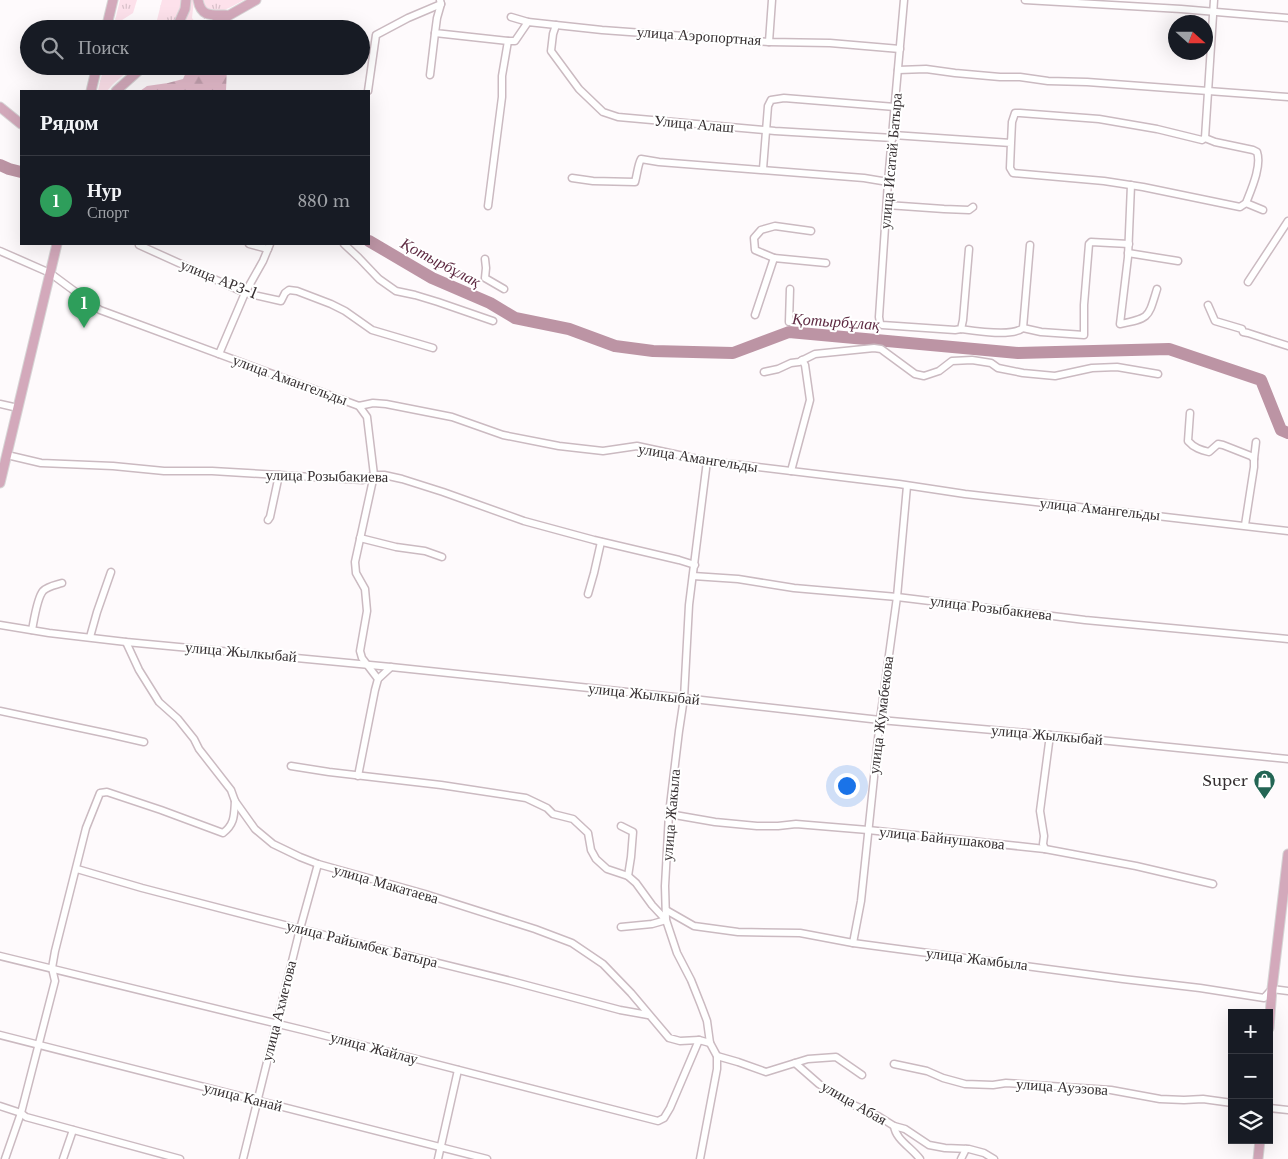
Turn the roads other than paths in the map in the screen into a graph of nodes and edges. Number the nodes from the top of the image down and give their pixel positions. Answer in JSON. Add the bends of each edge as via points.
{"nodes":[{"id":1,"x":113,"y":0,"type":"edge"},
{"id":2,"x":186,"y":0,"type":"edge"},
{"id":3,"x":198,"y":0,"type":"edge"},
{"id":4,"x":256,"y":0,"type":"edge"},
{"id":5,"x":772,"y":0,"type":"edge"},
{"id":6,"x":904,"y":0,"type":"edge"},
{"id":7,"x":1025,"y":0,"type":"edge"},
{"id":8,"x":1214,"y":0,"type":"edge"},
{"id":9,"x":440,"y":2,"type":"edge"},
{"id":10,"x":1213,"y":12,"type":"junction"},
{"id":11,"x":229,"y":15,"type":"junction"},
{"id":12,"x":511,"y":17,"type":"dead end"},
{"id":13,"x":1288,"y":18,"type":"edge"},
{"id":14,"x":108,"y":20,"type":"edge"},
{"id":15,"x":180,"y":20,"type":"edge"},
{"id":16,"x":220,"y":20,"type":"edge"},
{"id":17,"x":528,"y":22,"type":"junction"},
{"id":18,"x":556,"y":25,"type":"junction"},
{"id":19,"x":435,"y":33,"type":"junction"},
{"id":20,"x":508,"y":41,"type":"junction"},
{"id":21,"x":769,"y":42,"type":"junction"},
{"id":22,"x":900,"y":49,"type":"junction"},
{"id":23,"x":898,"y":70,"type":"junction"},
{"id":24,"x":95,"y":75,"type":"edge"},
{"id":25,"x":134,"y":75,"type":"edge"},
{"id":26,"x":430,"y":75,"type":"dead end"},
{"id":27,"x":91,"y":90,"type":"edge"},
{"id":28,"x":117,"y":90,"type":"edge"},
{"id":29,"x":368,"y":90,"type":"edge"},
{"id":30,"x":1208,"y":91,"type":"junction"},
{"id":31,"x":1288,"y":97,"type":"edge"},
{"id":32,"x":0,"y":107,"type":"edge"},
{"id":33,"x":895,"y":108,"type":"junction"},
{"id":34,"x":20,"y":123,"type":"edge"},
{"id":35,"x":766,"y":130,"type":"junction"},
{"id":36,"x":893,"y":137,"type":"junction"},
{"id":37,"x":1205,"y":138,"type":"junction"},
{"id":38,"x":1011,"y":143,"type":"junction"},
{"id":39,"x":763,"y":169,"type":"junction"},
{"id":40,"x":572,"y":178,"type":"dead end"},
{"id":41,"x":888,"y":182,"type":"junction"},
{"id":42,"x":1131,"y":185,"type":"junction"},
{"id":43,"x":1246,"y":203,"type":"junction"},
{"id":44,"x":887,"y":205,"type":"junction"},
{"id":45,"x":488,"y":206,"type":"dead end"},
{"id":46,"x":972,"y":207,"type":"dead end"},
{"id":47,"x":1263,"y":210,"type":"dead end"},
{"id":48,"x":1288,"y":221,"type":"edge"},
{"id":49,"x":811,"y":231,"type":"dead end"},
{"id":50,"x":1128,"y":244,"type":"junction"},
{"id":51,"x":57,"y":245,"type":"edge"},
{"id":52,"x":139,"y":245,"type":"edge"},
{"id":53,"x":345,"y":245,"type":"edge"},
{"id":54,"x":1030,"y":245,"type":"dead end"},
{"id":55,"x":269,"y":246,"type":"edge"},
{"id":56,"x":969,"y":249,"type":"dead end"},
{"id":57,"x":0,"y":251,"type":"edge"},
{"id":58,"x":1128,"y":253,"type":"junction"},
{"id":59,"x":774,"y":258,"type":"junction"},
{"id":60,"x":485,"y":259,"type":"dead end"},
{"id":61,"x":1178,"y":261,"type":"dead end"},
{"id":62,"x":826,"y":263,"type":"dead end"},
{"id":63,"x":50,"y":273,"type":"junction"},
{"id":64,"x":1248,"y":282,"type":"dead end"},
{"id":65,"x":504,"y":289,"type":"dead end"},
{"id":66,"x":790,"y":289,"type":"dead end"},
{"id":67,"x":1158,"y":289,"type":"dead end"},
{"id":68,"x":244,"y":292,"type":"junction"},
{"id":69,"x":1208,"y":306,"type":"dead end"},
{"id":70,"x":755,"y":315,"type":"dead end"},
{"id":71,"x":493,"y":321,"type":"dead end"},
{"id":72,"x":788,"y":322,"type":"dead end"},
{"id":73,"x":961,"y":328,"type":"junction"},
{"id":74,"x":1023,"y":328,"type":"junction"},
{"id":75,"x":1288,"y":346,"type":"edge"},
{"id":76,"x":433,"y":348,"type":"dead end"},
{"id":77,"x":219,"y":354,"type":"junction"},
{"id":78,"x":802,"y":360,"type":"junction"},
{"id":79,"x":764,"y":372,"type":"dead end"},
{"id":80,"x":1158,"y":374,"type":"dead end"},
{"id":81,"x":0,"y":404,"type":"edge"},
{"id":82,"x":359,"y":406,"type":"junction"},
{"id":83,"x":18,"y":408,"type":"junction"},
{"id":84,"x":1190,"y":413,"type":"dead end"},
{"id":85,"x":1256,"y":442,"type":"dead end"},
{"id":86,"x":7,"y":455,"type":"junction"},
{"id":87,"x":1254,"y":459,"type":"junction"},
{"id":88,"x":707,"y":461,"type":"junction"},
{"id":89,"x":791,"y":471,"type":"junction"},
{"id":90,"x":279,"y":475,"type":"junction"},
{"id":91,"x":374,"y":475,"type":"junction"},
{"id":92,"x":0,"y":483,"type":"edge"},
{"id":93,"x":907,"y":486,"type":"junction"},
{"id":94,"x":268,"y":520,"type":"dead end"},
{"id":95,"x":1245,"y":526,"type":"junction"},
{"id":96,"x":1288,"y":530,"type":"edge"},
{"id":97,"x":360,"y":538,"type":"junction"},
{"id":98,"x":601,"y":542,"type":"junction"},
{"id":99,"x":442,"y":557,"type":"dead end"},
{"id":100,"x":695,"y":565,"type":"junction"},
{"id":101,"x":112,"y":572,"type":"dead end"},
{"id":102,"x":693,"y":576,"type":"junction"},
{"id":103,"x":62,"y":583,"type":"dead end"},
{"id":104,"x":588,"y":594,"type":"dead end"},
{"id":105,"x":897,"y":598,"type":"junction"},
{"id":106,"x":0,"y":625,"type":"edge"},
{"id":107,"x":32,"y":630,"type":"junction"},
{"id":108,"x":90,"y":637,"type":"junction"},
{"id":109,"x":1288,"y":639,"type":"edge"},
{"id":110,"x":126,"y":642,"type":"junction"},
{"id":111,"x":367,"y":664,"type":"junction"},
{"id":112,"x":391,"y":667,"type":"junction"},
{"id":113,"x":378,"y":678,"type":"junction"},
{"id":114,"x":684,"y":698,"type":"junction"},
{"id":115,"x":0,"y":711,"type":"edge"},
{"id":116,"x":880,"y":720,"type":"junction"},
{"id":117,"x":1050,"y":735,"type":"junction"},
{"id":118,"x":144,"y":742,"type":"dead end"},
{"id":119,"x":1288,"y":759,"type":"edge"},
{"id":120,"x":291,"y":766,"type":"dead end"},
{"id":121,"x":358,"y":776,"type":"junction"},
{"id":122,"x":235,"y":801,"type":"junction"},
{"id":123,"x":669,"y":814,"type":"junction"},
{"id":124,"x":622,"y":826,"type":"dead end"},
{"id":125,"x":868,"y":830,"type":"junction"},
{"id":126,"x":1045,"y":849,"type":"junction"},
{"id":127,"x":1288,"y":854,"type":"edge"},
{"id":128,"x":318,"y":864,"type":"junction"},
{"id":129,"x":77,"y":869,"type":"junction"},
{"id":130,"x":628,"y":876,"type":"junction"},
{"id":131,"x":1286,"y":880,"type":"edge"},
{"id":132,"x":1213,"y":884,"type":"dead end"},
{"id":133,"x":666,"y":910,"type":"junction"},
{"id":134,"x":666,"y":920,"type":"junction"},
{"id":135,"x":620,"y":927,"type":"dead end"},
{"id":136,"x":300,"y":929,"type":"junction"},
{"id":137,"x":852,"y":943,"type":"junction"},
{"id":138,"x":0,"y":956,"type":"edge"},
{"id":139,"x":52,"y":968,"type":"junction"},
{"id":140,"x":1272,"y":989,"type":"junction"},
{"id":141,"x":1288,"y":991,"type":"edge"},
{"id":142,"x":1270,"y":1009,"type":"edge"},
{"id":143,"x":648,"y":1015,"type":"junction"},
{"id":144,"x":276,"y":1024,"type":"junction"},
{"id":145,"x":0,"y":1035,"type":"edge"},
{"id":146,"x":699,"y":1040,"type":"junction"},
{"id":147,"x":710,"y":1043,"type":"junction"},
{"id":148,"x":39,"y":1045,"type":"junction"},
{"id":149,"x":717,"y":1056,"type":"junction"},
{"id":150,"x":795,"y":1063,"type":"junction"},
{"id":151,"x":894,"y":1064,"type":"dead end"},
{"id":152,"x":458,"y":1070,"type":"junction"},
{"id":153,"x":862,"y":1075,"type":"dead end"},
{"id":154,"x":257,"y":1100,"type":"junction"},
{"id":155,"x":1228,"y":1103,"type":"edge"},
{"id":156,"x":0,"y":1106,"type":"edge"},
{"id":157,"x":1273,"y":1108,"type":"edge"},
{"id":158,"x":1288,"y":1110,"type":"edge"},
{"id":159,"x":22,"y":1114,"type":"junction"},
{"id":160,"x":894,"y":1126,"type":"junction"},
{"id":161,"x":73,"y":1130,"type":"junction"},
{"id":162,"x":1260,"y":1144,"type":"edge"},
{"id":163,"x":440,"y":1147,"type":"junction"},
{"id":164,"x":966,"y":1149,"type":"junction"},
{"id":165,"x":5,"y":1159,"type":"edge"},
{"id":166,"x":63,"y":1159,"type":"edge"},
{"id":167,"x":180,"y":1159,"type":"edge"},
{"id":168,"x":243,"y":1159,"type":"edge"},
{"id":169,"x":438,"y":1159,"type":"edge"},
{"id":170,"x":487,"y":1159,"type":"edge"},
{"id":171,"x":700,"y":1159,"type":"edge"},
{"id":172,"x":920,"y":1159,"type":"edge"},
{"id":173,"x":961,"y":1159,"type":"edge"},
{"id":174,"x":994,"y":1159,"type":"edge"},
{"id":175,"x":1258,"y":1159,"type":"edge"}],
"edges":[{"from":1,"to":14,"type":"main road"},
{"from":2,"to":15,"type":"main road"},
{"from":3,"to":11,"type":"main road","via":[[204,13]]},
{"from":4,"to":11,"type":"main road"},
{"from":5,"to":21,"type":"street"},
{"from":6,"to":22,"type":"street","name":"улица Исатай Батыра"},
{"from":7,"to":10,"type":"street"},
{"from":8,"to":10,"type":"street"},
{"from":9,"to":19,"type":"street"},
{"from":9,"to":29,"type":"street","via":[[376,35]]},
{"from":10,"to":13,"type":"street"},
{"from":10,"to":30,"type":"street"},
{"from":11,"to":16,"type":"main road"},
{"from":12,"to":17,"type":"street","name":"улица Аэропортная"},
{"from":17,"to":18,"type":"street","name":"улица Аэропортная"},
{"from":17,"to":20,"type":"street","via":[[515,41]]},
{"from":18,"to":21,"type":"street","name":"улица Аэропортная"},
{"from":18,"to":35,"type":"street","name":"Улица Алаш","via":[[551,51],[579,89],[603,112],[618,118]]},
{"from":19,"to":20,"type":"street"},
{"from":19,"to":26,"type":"street"},
{"from":20,"to":45,"type":"street"},
{"from":21,"to":22,"type":"street","name":"улица Аэропортная"},
{"from":22,"to":23,"type":"street","name":"улица Исатай Батыра"},
{"from":23,"to":30,"type":"street","via":[[926,69],[1048,82]]},
{"from":23,"to":33,"type":"street","name":"улица Исатай Батыра"},
{"from":24,"to":27,"type":"main road"},
{"from":25,"to":28,"type":"main road"},
{"from":30,"to":31,"type":"street"},
{"from":30,"to":37,"type":"street"},
{"from":32,"to":34,"type":"main road"},
{"from":33,"to":35,"type":"street","via":[[778,98],[771,100],[768,106]]},
{"from":33,"to":36,"type":"street","name":"улица Исатай Батыра"},
{"from":35,"to":36,"type":"street","name":"Улица Алаш"},
{"from":35,"to":39,"type":"street"},
{"from":36,"to":38,"type":"street","name":"Улица Алаш"},
{"from":36,"to":41,"type":"street","name":"улица Исатай Батыра"},
{"from":37,"to":38,"type":"street","via":[[1099,119],[1015,113]]},
{"from":37,"to":43,"type":"street","via":[[1258,152],[1258,166]]},
{"from":38,"to":42,"type":"street","via":[[1010,168],[1013,173]]},
{"from":39,"to":40,"type":"street","via":[[641,159],[635,182]]},
{"from":39,"to":41,"type":"street"},
{"from":41,"to":44,"type":"street","name":"улица Исатай Батыра"},
{"from":42,"to":43,"type":"street","via":[[1240,207]]},
{"from":42,"to":50,"type":"street"},
{"from":43,"to":47,"type":"street"},
{"from":44,"to":46,"type":"street","via":[[944,210],[969,210]]},
{"from":44,"to":73,"type":"street","name":"улица Исатай Батыра","via":[[880,323],[912,328]]},
{"from":48,"to":64,"type":"street"},
{"from":49,"to":59,"type":"street","via":[[775,226],[761,230],[754,238],[756,250]]},
{"from":50,"to":58,"type":"street"},
{"from":50,"to":74,"type":"street","via":[[1089,244],[1084,335]]},
{"from":51,"to":63,"type":"main road"},
{"from":52,"to":68,"type":"street","name":"улица АРЗ-1"},
{"from":53,"to":71,"type":"street","via":[[396,291]]},
{"from":54,"to":74,"type":"street"},
{"from":55,"to":68,"type":"street"},
{"from":56,"to":73,"type":"street"},
{"from":57,"to":63,"type":"street","name":"улица Амангельды"},
{"from":58,"to":61,"type":"street"},
{"from":58,"to":67,"type":"street","via":[[1120,324],[1149,314]]},
{"from":59,"to":62,"type":"street"},
{"from":59,"to":70,"type":"street"},
{"from":60,"to":65,"type":"street","via":[[485,278]]},
{"from":63,"to":77,"type":"street","name":"улица Амангельды","via":[[100,310]]},
{"from":63,"to":83,"type":"main road"},
{"from":66,"to":72,"type":"street"},
{"from":68,"to":76,"type":"street","name":"улица АРЗ-1","via":[[281,301],[289,290],[297,291],[345,311],[372,330]]},
{"from":68,"to":77,"type":"street"},
{"from":69,"to":75,"type":"street","via":[[1215,321]]},
{"from":73,"to":74,"type":"street","via":[[1001,333]]},
{"from":77,"to":82,"type":"street","name":"улица Амангельды"},
{"from":78,"to":79,"type":"street"},
{"from":78,"to":80,"type":"street","via":[[815,354],[874,348],[881,349],[915,374],[924,376],[939,371],[952,361],[972,360],[1023,373],[1055,376],[1092,368],[1117,367]]},
{"from":78,"to":89,"type":"street","via":[[810,400]]},
{"from":81,"to":83,"type":"street"},
{"from":82,"to":88,"type":"street","name":"улица Амангельды","via":[[386,404],[452,417],[503,435],[559,446],[603,451],[637,446]]},
{"from":82,"to":91,"type":"street","via":[[367,417]]},
{"from":83,"to":86,"type":"main road"},
{"from":84,"to":87,"type":"street","via":[[1188,441],[1192,446],[1209,452],[1218,444]]},
{"from":85,"to":87,"type":"street"},
{"from":86,"to":90,"type":"street","name":"улица Розыбакиева","via":[[41,463]]},
{"from":86,"to":92,"type":"main road"},
{"from":87,"to":95,"type":"street"},
{"from":88,"to":89,"type":"street","name":"улица Амангельды"},
{"from":88,"to":100,"type":"street","name":"улица Жакыла"},
{"from":89,"to":93,"type":"street","name":"улица Амангельды"},
{"from":90,"to":91,"type":"street","name":"улица Розыбакиева","via":[[363,480]]},
{"from":90,"to":94,"type":"street"},
{"from":91,"to":97,"type":"street"},
{"from":91,"to":98,"type":"street","name":"улица Розыбакиева","via":[[402,479],[524,521]]},
{"from":93,"to":95,"type":"street","name":"улица Амангельды"},
{"from":93,"to":105,"type":"street","name":"улица Жумабекова"},
{"from":95,"to":96,"type":"street","name":"улица Амангельды"},
{"from":97,"to":99,"type":"street"},
{"from":97,"to":111,"type":"street","via":[[355,562],[356,574],[366,596],[367,611],[360,651]]},
{"from":98,"to":100,"type":"street","name":"улица Розыбакиева"},
{"from":98,"to":104,"type":"street"},
{"from":100,"to":102,"type":"street","name":"улица Жакыла"},
{"from":101,"to":108,"type":"street"},
{"from":102,"to":105,"type":"street","name":"улица Розыбакиева"},
{"from":102,"to":114,"type":"street","name":"улица Жакыла"},
{"from":103,"to":107,"type":"street","via":[[42,592]]},
{"from":105,"to":109,"type":"street","name":"улица Розыбакиева"},
{"from":105,"to":116,"type":"street","name":"улица Жумабекова"},
{"from":106,"to":107,"type":"street","name":"улица Жылкыбай"},
{"from":107,"to":108,"type":"street","name":"улица Жылкыбай"},
{"from":108,"to":110,"type":"street","name":"улица Жылкыбай"},
{"from":110,"to":111,"type":"street","name":"улица Жылкыбай"},
{"from":110,"to":122,"type":"street","name":"улица Макатаева","via":[[159,702],[178,718],[231,790]]},
{"from":111,"to":112,"type":"street","name":"улица Жылкыбай"},
{"from":111,"to":113,"type":"street"},
{"from":112,"to":113,"type":"street"},
{"from":112,"to":114,"type":"street","name":"улица Жылкыбай"},
{"from":113,"to":121,"type":"street"},
{"from":114,"to":116,"type":"street","name":"улица Жылкыбай"},
{"from":114,"to":123,"type":"street","name":"улица Жакыла"},
{"from":115,"to":118,"type":"street"},
{"from":116,"to":117,"type":"street","name":"улица Жылкыбай"},
{"from":116,"to":125,"type":"street","name":"улица Жумабекова"},
{"from":117,"to":119,"type":"street","name":"улица Жылкыбай"},
{"from":117,"to":126,"type":"street","via":[[1040,811]]},
{"from":120,"to":121,"type":"street"},
{"from":121,"to":130,"type":"street","via":[[526,798],[553,814],[573,819],[588,833],[596,859],[607,869]]},
{"from":122,"to":128,"type":"street","name":"улица Макатаева","via":[[256,829],[273,844]]},
{"from":122,"to":129,"type":"street","via":[[230,828],[223,833],[107,792],[100,793],[86,828]]},
{"from":123,"to":125,"type":"street","name":"улица Байнушакова","via":[[757,826],[796,824]]},
{"from":123,"to":133,"type":"street","name":"улица Жакыла"},
{"from":124,"to":130,"type":"street","via":[[633,832]]},
{"from":125,"to":126,"type":"street","name":"улица Байнушакова"},
{"from":125,"to":137,"type":"street","name":"улица Жумабекова","via":[[861,901]]},
{"from":126,"to":132,"type":"street","name":"улица Байнушакова"},
{"from":127,"to":131,"type":"main road"},
{"from":128,"to":136,"type":"street","name":"улица Ахметова"},
{"from":128,"to":143,"type":"street","name":"улица Макатаева","via":[[425,894],[572,943],[603,964]]},
{"from":129,"to":136,"type":"street","name":"улица Райымбек Батыра"},
{"from":129,"to":139,"type":"street"},
{"from":130,"to":134,"type":"street"},
{"from":131,"to":140,"type":"main road"},
{"from":133,"to":134,"type":"street","name":"улица Жакыла"},
{"from":133,"to":137,"type":"street","name":"улица Жамбыла","via":[[694,926],[738,932],[800,933]]},
{"from":134,"to":135,"type":"street"},
{"from":134,"to":147,"type":"street","name":"улица Жакыла","via":[[707,1021]]},
{"from":136,"to":143,"type":"street","name":"улица Райымбек Батыра"},
{"from":136,"to":144,"type":"street","name":"улица Ахметова"},
{"from":137,"to":140,"type":"street","name":"улица Жамбыла","via":[[1264,998]]},
{"from":138,"to":139,"type":"street","name":"улица Жайлау"},
{"from":139,"to":144,"type":"street","name":"улица Жайлау"},
{"from":139,"to":148,"type":"street","via":[[55,981]]},
{"from":140,"to":141,"type":"street","name":"улица Жамбыла"},
{"from":140,"to":142,"type":"main road"},
{"from":143,"to":146,"type":"street","name":"улица Макатаева","via":[[669,1038]]},
{"from":144,"to":152,"type":"street","name":"улица Жайлау"},
{"from":144,"to":154,"type":"street","name":"улица Ахметова"},
{"from":145,"to":148,"type":"street","name":"улица Канай"},
{"from":146,"to":147,"type":"street","name":"улица Макатаева"},
{"from":146,"to":152,"type":"street","name":"улица Жайлау","via":[[670,1108],[664,1118],[658,1120]]},
{"from":147,"to":149,"type":"street","name":"улица Жакыла"},
{"from":148,"to":154,"type":"street","name":"улица Канай"},
{"from":148,"to":159,"type":"street"},
{"from":149,"to":150,"type":"street","via":[[766,1072]]},
{"from":149,"to":171,"type":"street"},
{"from":150,"to":153,"type":"street","via":[[836,1057]]},
{"from":150,"to":160,"type":"street","name":"улица Абая","via":[[819,1084]]},
{"from":151,"to":155,"type":"street","name":"улица Ауэзова","via":[[965,1084],[1006,1083],[1111,1090],[1160,1099]]},
{"from":152,"to":163,"type":"street"},
{"from":154,"to":163,"type":"street","name":"улица Канай"},
{"from":154,"to":168,"type":"street","name":"улица Ахметова"},
{"from":156,"to":159,"type":"street"},
{"from":157,"to":158,"type":"street"},
{"from":159,"to":161,"type":"street"},
{"from":159,"to":165,"type":"street"},
{"from":160,"to":164,"type":"street","name":"улица Абая","via":[[905,1129],[929,1145]]},
{"from":160,"to":172,"type":"street","via":[[900,1139]]},
{"from":161,"to":166,"type":"street"},
{"from":161,"to":167,"type":"street"},
{"from":162,"to":175,"type":"main road"},
{"from":163,"to":169,"type":"street"},
{"from":163,"to":170,"type":"street","name":"улица Канай"},
{"from":164,"to":173,"type":"street"},
{"from":164,"to":174,"type":"street","name":"улица Абая"}]}
